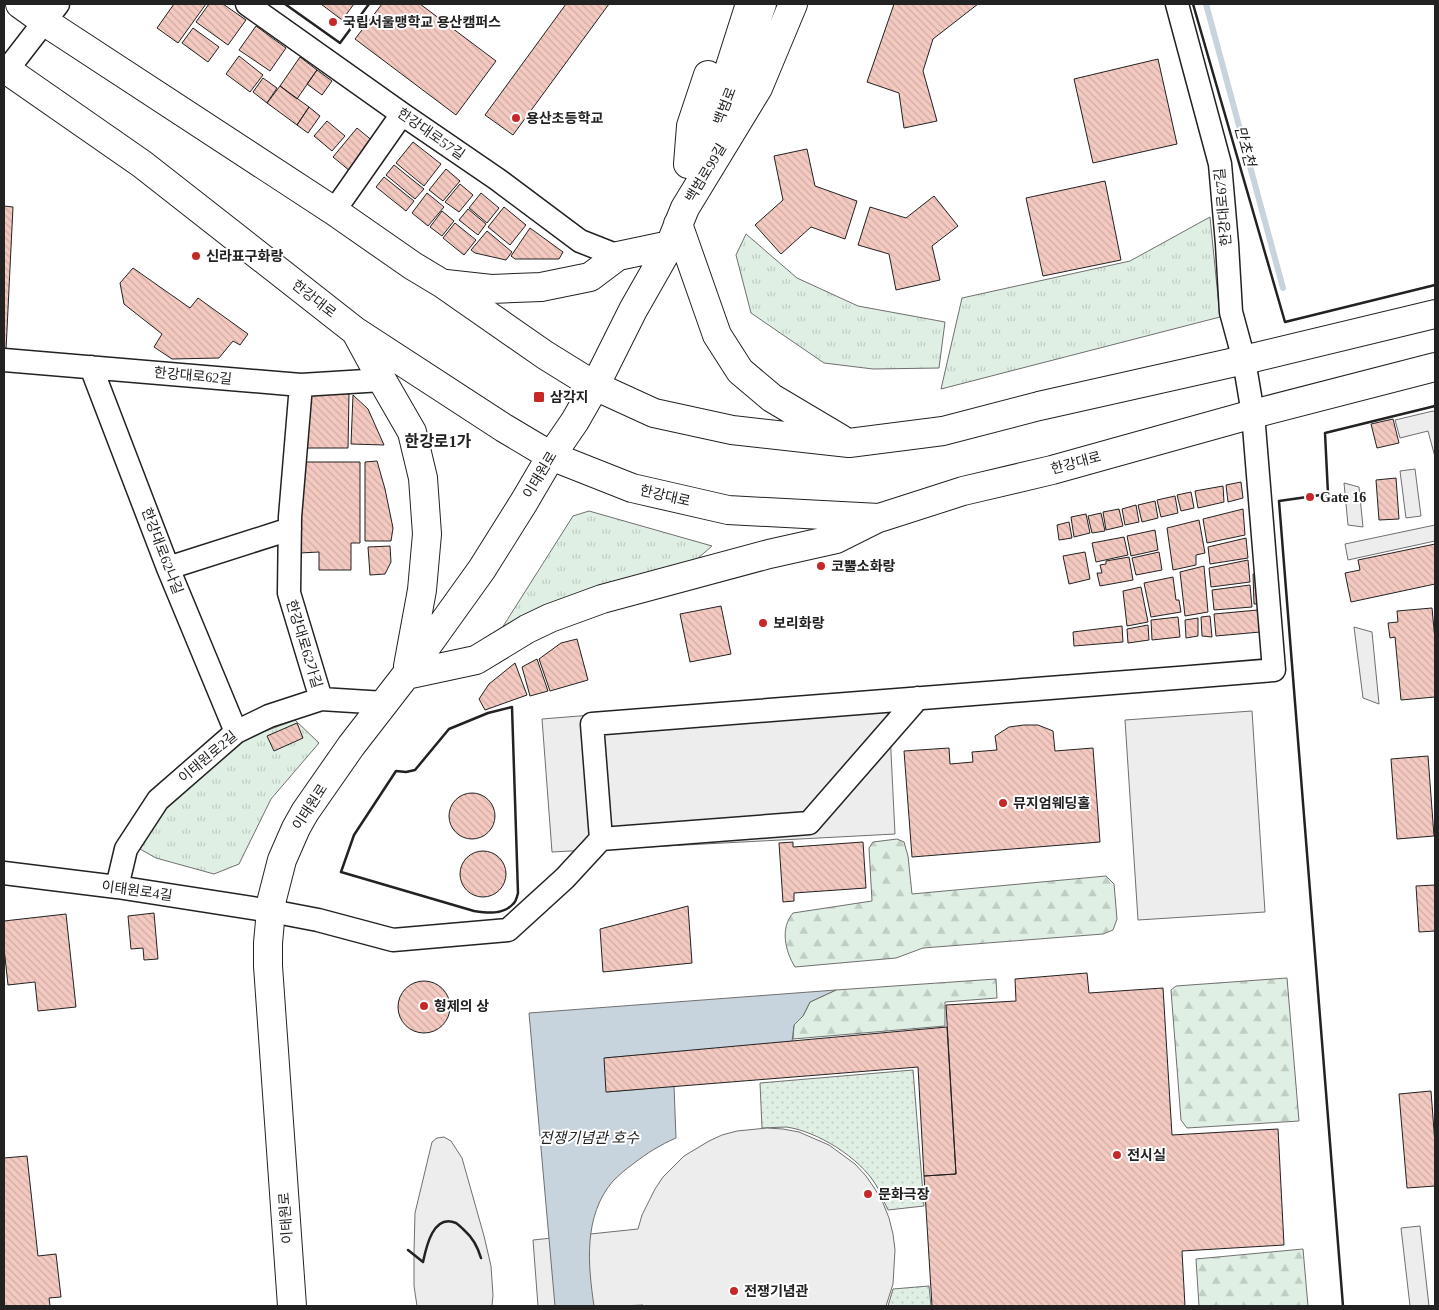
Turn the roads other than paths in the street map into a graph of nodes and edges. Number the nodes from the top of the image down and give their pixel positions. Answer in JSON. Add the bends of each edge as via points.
{"nodes":[{"id":1,"x":20,"y":4,"type":"edge"},
{"id":2,"x":247,"y":4,"type":"edge"},
{"id":3,"x":732,"y":4,"type":"edge"},
{"id":4,"x":750,"y":4,"type":"edge"},
{"id":5,"x":762,"y":4,"type":"edge"},
{"id":6,"x":793,"y":4,"type":"edge"},
{"id":7,"x":1177,"y":4,"type":"edge"},
{"id":8,"x":51,"y":13,"type":"edge"},
{"id":9,"x":5,"y":69,"type":"edge"},
{"id":10,"x":402,"y":114,"type":"junction"},
{"id":11,"x":334,"y":211,"type":"junction"},
{"id":12,"x":678,"y":225,"type":"junction"},
{"id":13,"x":618,"y":256,"type":"junction"},
{"id":14,"x":443,"y":284,"type":"junction"},
{"id":15,"x":1435,"y":314,"type":"edge"},
{"id":16,"x":355,"y":331,"type":"junction"},
{"id":17,"x":4,"y":360,"type":"edge"},
{"id":18,"x":1244,"y":360,"type":"junction"},
{"id":19,"x":91,"y":367,"type":"junction"},
{"id":20,"x":1435,"y":367,"type":"edge"},
{"id":21,"x":382,"y":380,"type":"junction"},
{"id":22,"x":301,"y":385,"type":"junction"},
{"id":23,"x":595,"y":386,"type":"junction"},
{"id":24,"x":1253,"y":414,"type":"junction"},
{"id":25,"x":849,"y":443,"type":"junction"},
{"id":26,"x":551,"y":456,"type":"junction"},
{"id":27,"x":879,"y":518,"type":"junction"},
{"id":28,"x":290,"y":529,"type":"junction"},
{"id":29,"x":168,"y":568,"type":"junction"},
{"id":30,"x":406,"y":675,"type":"junction"},
{"id":31,"x":918,"y":698,"type":"junction"},
{"id":32,"x":321,"y":699,"type":"junction"},
{"id":33,"x":385,"y":702,"type":"junction"},
{"id":34,"x":236,"y":732,"type":"junction"},
{"id":35,"x":601,"y":839,"type":"junction"},
{"id":36,"x":4,"y":873,"type":"edge"},
{"id":37,"x":117,"y":887,"type":"junction"},
{"id":38,"x":270,"y":911,"type":"junction"},
{"id":39,"x":292,"y":1306,"type":"edge"}],
"edges":[{"from":1,"to":8,"type":"main road"},
{"from":2,"to":10,"type":"street","name":"한강대로57길"},
{"from":3,"to":12,"type":"main road","name":"백범로99길","via":[[690,126]]},
{"from":4,"to":12,"type":"main road","name":"백범로"},
{"from":5,"to":12,"type":"main road","name":"백범로"},
{"from":6,"to":12,"type":"main road","name":"백범로99길","via":[[758,88]]},
{"from":7,"to":18,"type":"street","name":"한강대로67길","via":[[1220,164],[1231,312]]},
{"from":8,"to":9,"type":"street"},
{"from":8,"to":11,"type":"main road"},
{"from":9,"to":16,"type":"main road","name":"한강대로","via":[[142,164]]},
{"from":10,"to":11,"type":"street"},
{"from":10,"to":13,"type":"street","name":"한강대로57길","via":[[580,241]]},
{"from":11,"to":14,"type":"main road"},
{"from":12,"to":13,"type":"main road"},
{"from":12,"to":23,"type":"main road","name":"백범로"},
{"from":12,"to":25,"type":"main road","via":[[717,335],[740,371],[772,398]]},
{"from":13,"to":14,"type":"main road","via":[[590,277],[541,287],[491,289]]},
{"from":14,"to":23,"type":"main road"},
{"from":15,"to":18,"type":"main road"},
{"from":16,"to":21,"type":"main road"},
{"from":16,"to":26,"type":"main road","name":"한강대로"},
{"from":17,"to":19,"type":"street","name":"한강대로62길"},
{"from":18,"to":24,"type":"street","name":"한강대로67길"},
{"from":18,"to":25,"type":"main road","via":[[943,431]]},
{"from":19,"to":22,"type":"street","name":"한강대로62길"},
{"from":19,"to":29,"type":"street","name":"한강대로62나길"},
{"from":20,"to":24,"type":"main road","name":"한강대로"},
{"from":21,"to":22,"type":"street","name":"한강대로62길"},
{"from":21,"to":30,"type":"main road","via":[[412,432],[423,478],[427,544]]},
{"from":22,"to":28,"type":"street","name":"한강대로62가길"},
{"from":23,"to":25,"type":"main road","via":[[654,413],[732,430]]},
{"from":23,"to":26,"type":"main road","name":"이태원로"},
{"from":24,"to":27,"type":"main road","name":"한강대로","via":[[1052,470],[963,491]]},
{"from":24,"to":31,"type":"street","name":"한강대로67길","via":[[1274,670]]},
{"from":26,"to":27,"type":"main road","name":"한강대로","via":[[632,488],[728,510]]},
{"from":26,"to":30,"type":"main road","name":"이태원로","via":[[482,569]]},
{"from":27,"to":30,"type":"main road","via":[[836,539],[602,599],[527,629],[476,660]]},
{"from":28,"to":29,"type":"street"},
{"from":28,"to":32,"type":"street","name":"한강대로62가길","via":[[289,594]]},
{"from":29,"to":34,"type":"street","name":"한강대로62나길"},
{"from":30,"to":33,"type":"main road","name":"이태원로"},
{"from":31,"to":35,"type":"street","via":[[809,823]]},
{"from":31,"to":35,"type":"street","via":[[592,724]]},
{"from":32,"to":33,"type":"street","name":"이태원로2길"},
{"from":32,"to":34,"type":"street","name":"이태원로2길","via":[[269,716]]},
{"from":33,"to":38,"type":"main road","name":"이태원로","via":[[296,828],[282,860]]},
{"from":34,"to":37,"type":"street","name":"이태원로2길","via":[[158,800],[126,849]]},
{"from":35,"to":38,"type":"street","name":"이태원로4길","via":[[565,878],[508,930],[393,940]]},
{"from":36,"to":37,"type":"street","name":"이태원로4길"},
{"from":37,"to":38,"type":"street","name":"이태원로4길"},
{"from":38,"to":39,"type":"main road","name":"이태원로","via":[[268,966]]}]}
